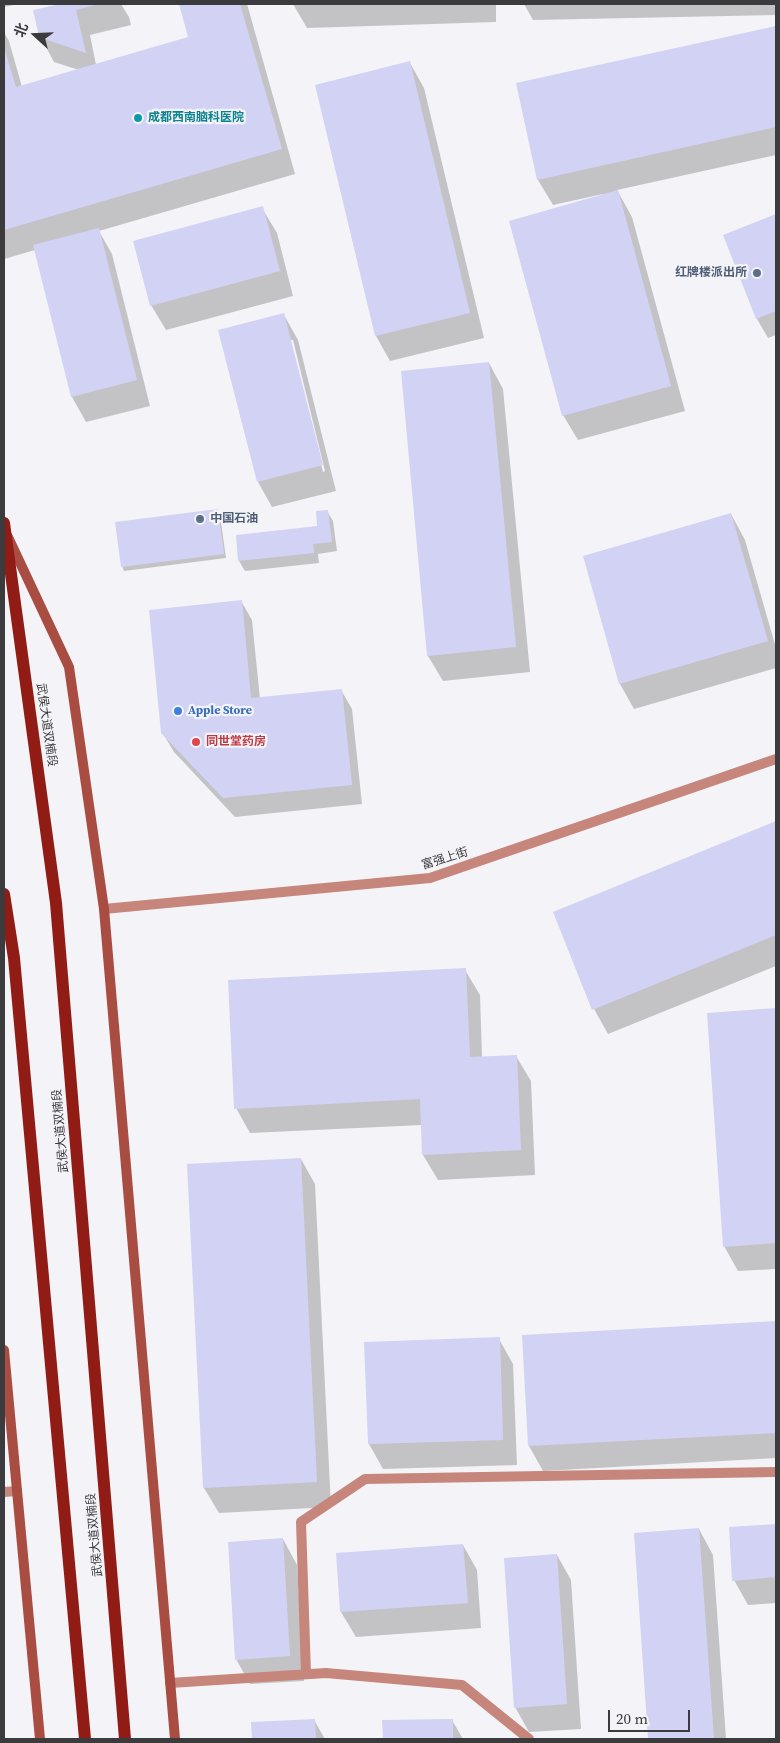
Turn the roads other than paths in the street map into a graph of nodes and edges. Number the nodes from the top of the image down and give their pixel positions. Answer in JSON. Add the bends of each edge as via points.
{"nodes":[{"id":1,"x":5,"y":527,"type":"edge"},
{"id":2,"x":776,"y":759,"type":"edge"},
{"id":3,"x":4,"y":894,"type":"edge"},
{"id":4,"x":104,"y":909,"type":"junction"},
{"id":5,"x":4,"y":1350,"type":"edge"},
{"id":6,"x":776,"y":1472,"type":"edge"},
{"id":7,"x":17,"y":1491,"type":"junction"},
{"id":8,"x":4,"y":1492,"type":"edge"},
{"id":9,"x":306,"y":1674,"type":"junction"},
{"id":10,"x":170,"y":1683,"type":"junction"},
{"id":11,"x":40,"y":1739,"type":"edge"},
{"id":12,"x":85,"y":1739,"type":"edge"},
{"id":13,"x":126,"y":1739,"type":"edge"},
{"id":14,"x":175,"y":1739,"type":"edge"},
{"id":15,"x":529,"y":1739,"type":"edge"}],
"edges":[{"from":1,"to":4,"type":"main road","via":[[69,667]]},
{"from":1,"to":13,"type":"main road","name":"武侯大道双楠段","via":[[56,903]]},
{"from":2,"to":4,"type":"street","name":"富强上街","via":[[430,878]]},
{"from":3,"to":12,"type":"main road","via":[[14,958]]},
{"from":4,"to":10,"type":"main road"},
{"from":5,"to":7,"type":"main road"},
{"from":6,"to":9,"type":"street","via":[[365,1478],[301,1522]]},
{"from":7,"to":8,"type":"street"},
{"from":7,"to":11,"type":"main road"},
{"from":9,"to":10,"type":"street"},
{"from":9,"to":15,"type":"street","via":[[462,1685]]},
{"from":10,"to":14,"type":"main road"}]}
